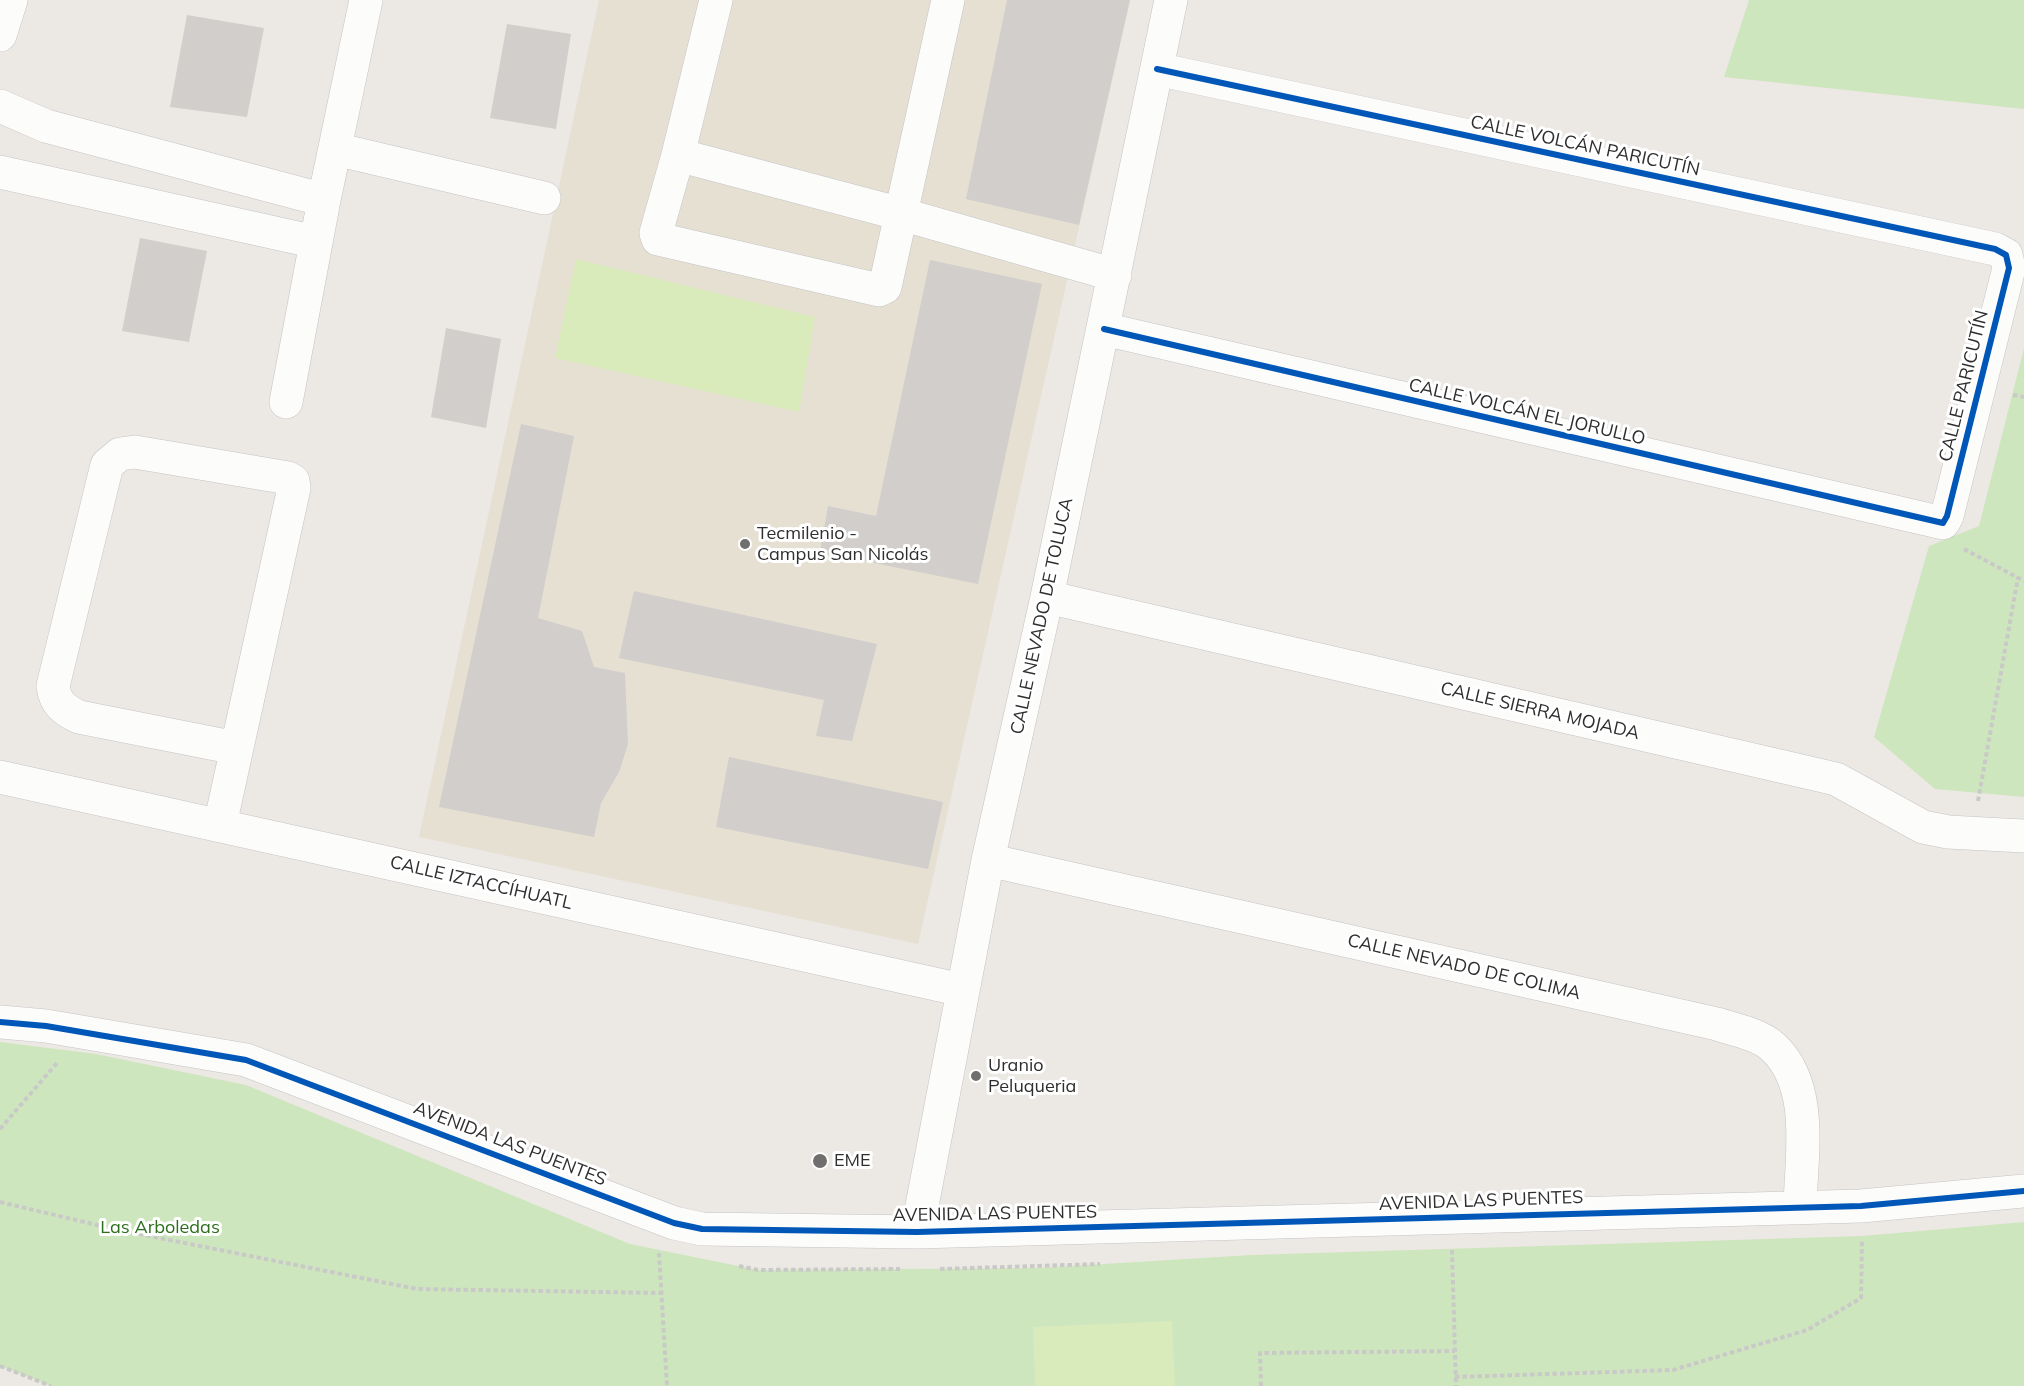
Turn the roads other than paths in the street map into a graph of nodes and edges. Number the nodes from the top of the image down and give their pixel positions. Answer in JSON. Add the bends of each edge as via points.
{"nodes":[{"id":1,"x":10,"y":0,"type":"edge"},
{"id":2,"x":366,"y":0,"type":"edge"},
{"id":3,"x":716,"y":0,"type":"edge"},
{"id":4,"x":948,"y":0,"type":"edge"},
{"id":5,"x":1171,"y":0,"type":"edge"},
{"id":6,"x":0,"y":35,"type":"edge"},
{"id":7,"x":1157,"y":69,"type":"junction"},
{"id":8,"x":0,"y":106,"type":"edge"},
{"id":9,"x":335,"y":149,"type":"junction"},
{"id":10,"x":678,"y":155,"type":"junction"},
{"id":11,"x":0,"y":172,"type":"edge"},
{"id":12,"x":544,"y":198,"type":"dead end"},
{"id":13,"x":324,"y":201,"type":"junction"},
{"id":14,"x":901,"y":214,"type":"junction"},
{"id":15,"x":316,"y":243,"type":"junction"},
{"id":16,"x":2006,"y":255,"type":"joint"},
{"id":17,"x":1114,"y":275,"type":"junction"},
{"id":18,"x":1104,"y":329,"type":"junction"},
{"id":19,"x":286,"y":402,"type":"dead end"},
{"id":20,"x":1943,"y":523,"type":"joint"},
{"id":21,"x":1047,"y":597,"type":"junction"},
{"id":22,"x":236,"y":748,"type":"junction"},
{"id":23,"x":0,"y":777,"type":"edge"},
{"id":24,"x":220,"y":825,"type":"junction"},
{"id":25,"x":2024,"y":836,"type":"edge"},
{"id":26,"x":988,"y":860,"type":"junction"},
{"id":27,"x":962,"y":990,"type":"junction"},
{"id":28,"x":0,"y":1022,"type":"edge"},
{"id":29,"x":2024,"y":1191,"type":"edge"},
{"id":30,"x":1800,"y":1207,"type":"junction"},
{"id":31,"x":916,"y":1232,"type":"junction"}],
"edges":[{"from":1,"to":6,"type":"street"},
{"from":2,"to":9,"type":"street"},
{"from":3,"to":10,"type":"street"},
{"from":4,"to":14,"type":"street"},
{"from":5,"to":7,"type":"street","name":"CALLE NEVADO DE TOLUCA"},
{"from":7,"to":16,"type":"street","name":"CALLE VOLCÁN PARICUTÍN","via":[[1972,244]]},
{"from":7,"to":17,"type":"street","name":"CALLE NEVADO DE TOLUCA"},
{"from":8,"to":13,"type":"street","via":[[46,126]]},
{"from":9,"to":12,"type":"street"},
{"from":9,"to":13,"type":"street"},
{"from":10,"to":14,"type":"street"},
{"from":10,"to":14,"type":"street","via":[[656,233],[660,241],[881,290],[885,287]]},
{"from":11,"to":15,"type":"street"},
{"from":13,"to":15,"type":"street"},
{"from":14,"to":17,"type":"street"},
{"from":15,"to":19,"type":"street"},
{"from":16,"to":20,"type":"street","name":"CALLE PARICUTÍN","via":[[2009,268]]},
{"from":17,"to":18,"type":"street","name":"CALLE NEVADO DE TOLUCA"},
{"from":18,"to":20,"type":"street","name":"CALLE VOLCÁN EL JORULLO"},
{"from":18,"to":21,"type":"street","name":"CALLE NEVADO DE TOLUCA"},
{"from":21,"to":25,"type":"street","name":"CALLE SIERRA MOJADA","via":[[1836,779],[1914,824],[1936,831]]},
{"from":21,"to":26,"type":"street","name":"CALLE NEVADO DE TOLUCA"},
{"from":22,"to":22,"type":"street","via":[[293,481],[135,452],[120,454],[107,465],[54,694],[66,711],[79,717]]},
{"from":22,"to":24,"type":"street"},
{"from":23,"to":24,"type":"street","name":"CALLE IZTACCÍHUATL"},
{"from":24,"to":27,"type":"street","name":"CALLE IZTACCÍHUATL"},
{"from":26,"to":27,"type":"street","name":"CALLE NEVADO DE TOLUCA"},
{"from":26,"to":30,"type":"street","name":"CALLE NEVADO DE COLIMA","via":[[1706,1021],[1753,1035],[1784,1059],[1795,1082],[1802,1111]]},
{"from":27,"to":31,"type":"street","name":"CALLE NEVADO DE TOLUCA"},
{"from":28,"to":31,"type":"street","name":"AVENIDA LAS PUENTES","via":[[46,1026],[246,1060],[674,1223],[716,1229]]},
{"from":29,"to":30,"type":"street","name":"AVENIDA LAS PUENTES","via":[[1861,1206]]},
{"from":30,"to":31,"type":"street","name":"AVENIDA LAS PUENTES"}]}
